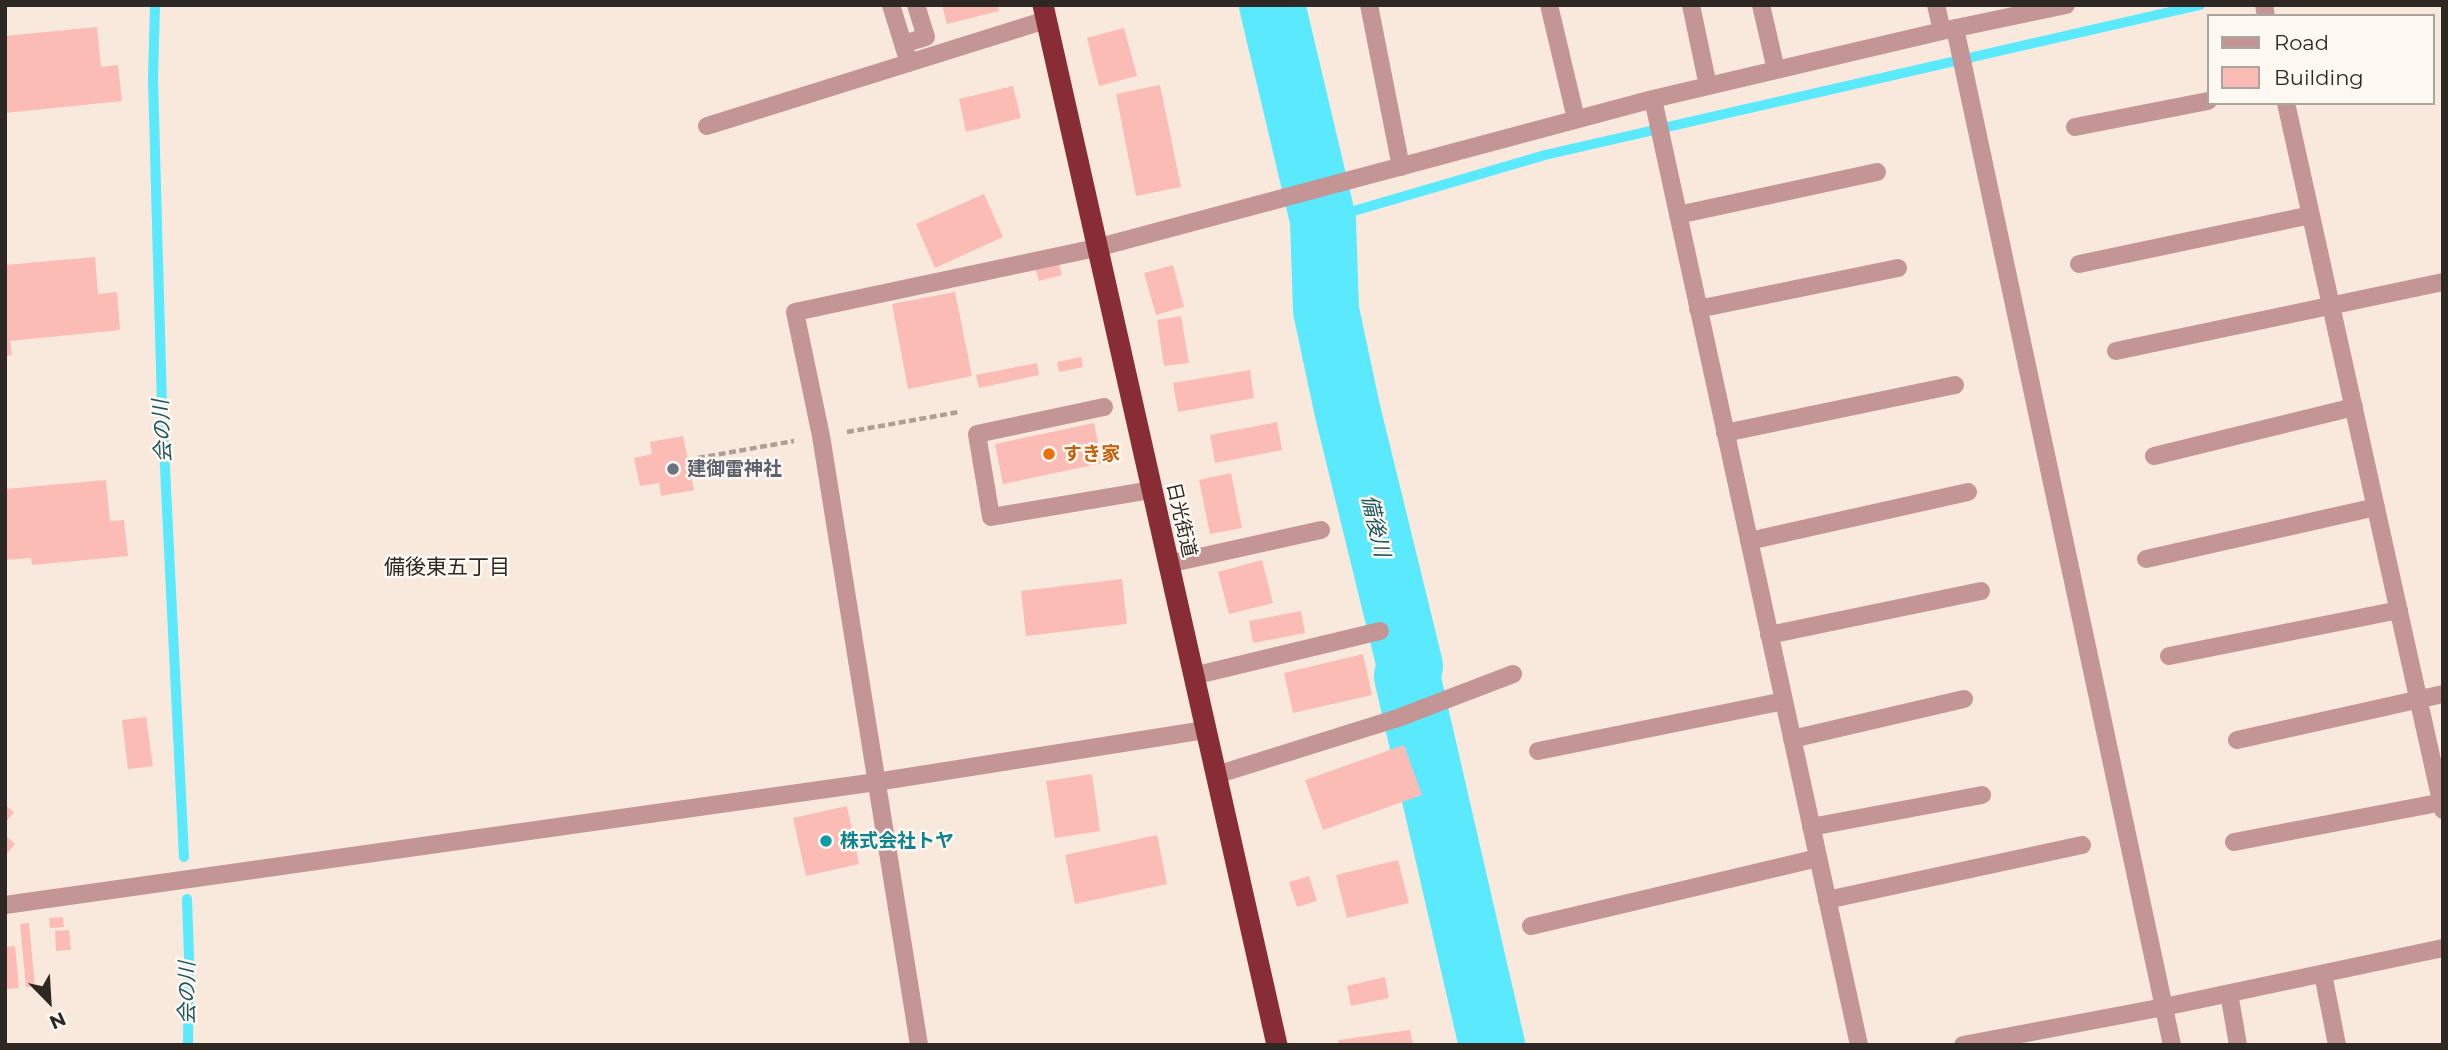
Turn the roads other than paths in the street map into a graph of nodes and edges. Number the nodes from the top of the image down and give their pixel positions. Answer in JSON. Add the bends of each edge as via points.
{"nodes":[{"id":1,"x":891,"y":5,"type":"edge"},
{"id":2,"x":916,"y":5,"type":"edge"},
{"id":3,"x":1368,"y":5,"type":"edge"},
{"id":4,"x":1549,"y":5,"type":"edge"},
{"id":5,"x":1691,"y":5,"type":"edge"},
{"id":6,"x":1761,"y":5,"type":"edge"},
{"id":7,"x":1936,"y":5,"type":"edge"},
{"id":8,"x":2066,"y":5,"type":"edge"},
{"id":9,"x":2030,"y":9,"type":"edge"},
{"id":10,"x":1044,"y":13,"type":"edge"},
{"id":11,"x":1948,"y":30,"type":"junction"},
{"id":12,"x":903,"y":44,"type":"junction"},
{"id":13,"x":909,"y":63,"type":"junction"},
{"id":14,"x":1776,"y":70,"type":"junction"},
{"id":15,"x":1709,"y":86,"type":"junction"},
{"id":16,"x":1653,"y":99,"type":"junction"},
{"id":17,"x":2206,"y":101,"type":"edge"},
{"id":18,"x":2286,"y":105,"type":"edge"},
{"id":19,"x":1576,"y":119,"type":"junction"},
{"id":20,"x":707,"y":125,"type":"dead end"},
{"id":21,"x":2075,"y":127,"type":"dead end"},
{"id":22,"x":1401,"y":167,"type":"junction"},
{"id":23,"x":1877,"y":172,"type":"dead end"},
{"id":24,"x":1678,"y":215,"type":"junction"},
{"id":25,"x":2311,"y":215,"type":"junction"},
{"id":26,"x":1097,"y":248,"type":"junction"},
{"id":27,"x":2079,"y":264,"type":"dead end"},
{"id":28,"x":1898,"y":268,"type":"dead end"},
{"id":29,"x":2443,"y":282,"type":"edge"},
{"id":30,"x":2331,"y":306,"type":"junction"},
{"id":31,"x":1698,"y":309,"type":"junction"},
{"id":32,"x":2116,"y":351,"type":"dead end"},
{"id":33,"x":1955,"y":385,"type":"dead end"},
{"id":34,"x":2354,"y":407,"type":"junction"},
{"id":35,"x":1104,"y":408,"type":"dead end"},
{"id":36,"x":1725,"y":433,"type":"junction"},
{"id":37,"x":2154,"y":456,"type":"dead end"},
{"id":38,"x":1151,"y":490,"type":"junction"},
{"id":39,"x":1968,"y":492,"type":"dead end"},
{"id":40,"x":2376,"y":508,"type":"junction"},
{"id":41,"x":1321,"y":530,"type":"dead end"},
{"id":42,"x":1749,"y":541,"type":"junction"},
{"id":43,"x":2146,"y":559,"type":"dead end"},
{"id":44,"x":1168,"y":564,"type":"junction"},
{"id":45,"x":1980,"y":591,"type":"dead end"},
{"id":46,"x":2399,"y":610,"type":"junction"},
{"id":47,"x":1380,"y":631,"type":"dead end"},
{"id":48,"x":1769,"y":635,"type":"junction"},
{"id":49,"x":2169,"y":656,"type":"dead end"},
{"id":50,"x":1513,"y":674,"type":"dead end"},
{"id":51,"x":1193,"y":676,"type":"junction"},
{"id":52,"x":2443,"y":694,"type":"edge"},
{"id":53,"x":1964,"y":699,"type":"dead end"},
{"id":54,"x":2419,"y":700,"type":"junction"},
{"id":55,"x":1784,"y":701,"type":"junction"},
{"id":56,"x":1205,"y":730,"type":"junction"},
{"id":57,"x":1792,"y":739,"type":"junction"},
{"id":58,"x":2237,"y":740,"type":"dead end"},
{"id":59,"x":1538,"y":751,"type":"dead end"},
{"id":60,"x":1216,"y":775,"type":"junction"},
{"id":61,"x":876,"y":782,"type":"junction"},
{"id":62,"x":1982,"y":795,"type":"dead end"},
{"id":63,"x":2442,"y":805,"type":"edge"},
{"id":64,"x":1811,"y":827,"type":"junction"},
{"id":65,"x":2234,"y":842,"type":"dead end"},
{"id":66,"x":2082,"y":845,"type":"dead end"},
{"id":67,"x":1818,"y":858,"type":"junction"},
{"id":68,"x":1827,"y":900,"type":"junction"},
{"id":69,"x":5,"y":905,"type":"edge"},
{"id":70,"x":1531,"y":926,"type":"dead end"},
{"id":71,"x":2443,"y":948,"type":"edge"},
{"id":72,"x":2323,"y":974,"type":"junction"},
{"id":73,"x":2229,"y":993,"type":"junction"},
{"id":74,"x":2164,"y":1007,"type":"junction"},
{"id":75,"x":919,"y":1045,"type":"edge"},
{"id":76,"x":1277,"y":1045,"type":"edge"},
{"id":77,"x":1859,"y":1045,"type":"edge"},
{"id":78,"x":1963,"y":1045,"type":"edge"},
{"id":79,"x":2172,"y":1045,"type":"edge"},
{"id":80,"x":2238,"y":1045,"type":"edge"},
{"id":81,"x":2337,"y":1045,"type":"edge"}],
"edges":[{"from":1,"to":12,"type":"street"},
{"from":2,"to":12,"type":"street","via":[[926,37]]},
{"from":3,"to":22,"type":"street"},
{"from":4,"to":19,"type":"street"},
{"from":5,"to":15,"type":"street"},
{"from":6,"to":14,"type":"street"},
{"from":7,"to":11,"type":"street"},
{"from":8,"to":9,"type":"street"},
{"from":9,"to":11,"type":"street"},
{"from":10,"to":13,"type":"street"},
{"from":10,"to":26,"type":"highway","name":"日光街道"},
{"from":11,"to":14,"type":"street"},
{"from":11,"to":74,"type":"street"},
{"from":12,"to":13,"type":"street"},
{"from":13,"to":20,"type":"street"},
{"from":14,"to":15,"type":"street"},
{"from":15,"to":16,"type":"street"},
{"from":16,"to":19,"type":"street"},
{"from":16,"to":24,"type":"street"},
{"from":17,"to":21,"type":"street"},
{"from":18,"to":25,"type":"street"},
{"from":19,"to":22,"type":"street"},
{"from":22,"to":26,"type":"street"},
{"from":23,"to":24,"type":"street"},
{"from":24,"to":31,"type":"street"},
{"from":25,"to":27,"type":"street"},
{"from":25,"to":30,"type":"street"},
{"from":26,"to":38,"type":"highway","name":"日光街道"},
{"from":26,"to":61,"type":"street","via":[[795,312],[821,436]]},
{"from":28,"to":31,"type":"street"},
{"from":29,"to":30,"type":"street"},
{"from":30,"to":32,"type":"street"},
{"from":30,"to":34,"type":"street"},
{"from":31,"to":36,"type":"street"},
{"from":33,"to":36,"type":"street"},
{"from":34,"to":37,"type":"street"},
{"from":34,"to":40,"type":"street"},
{"from":35,"to":38,"type":"street","via":[[977,434],[991,517]]},
{"from":36,"to":42,"type":"street"},
{"from":38,"to":44,"type":"highway","name":"日光街道"},
{"from":39,"to":42,"type":"street"},
{"from":40,"to":43,"type":"street"},
{"from":40,"to":46,"type":"street"},
{"from":41,"to":44,"type":"street"},
{"from":42,"to":48,"type":"street"},
{"from":44,"to":51,"type":"highway","name":"日光街道"},
{"from":45,"to":48,"type":"street"},
{"from":46,"to":49,"type":"street"},
{"from":46,"to":54,"type":"street"},
{"from":47,"to":51,"type":"street"},
{"from":48,"to":55,"type":"street"},
{"from":50,"to":60,"type":"street","via":[[1398,718]]},
{"from":51,"to":56,"type":"highway","name":"日光街道"},
{"from":52,"to":54,"type":"street"},
{"from":53,"to":57,"type":"street"},
{"from":54,"to":58,"type":"street"},
{"from":54,"to":63,"type":"street"},
{"from":55,"to":57,"type":"street"},
{"from":55,"to":59,"type":"street"},
{"from":56,"to":60,"type":"highway","name":"日光街道"},
{"from":56,"to":61,"type":"street"},
{"from":57,"to":64,"type":"street"},
{"from":60,"to":76,"type":"highway","name":"日光街道"},
{"from":61,"to":69,"type":"street"},
{"from":61,"to":75,"type":"street"},
{"from":62,"to":64,"type":"street"},
{"from":63,"to":65,"type":"street"},
{"from":64,"to":67,"type":"street"},
{"from":66,"to":68,"type":"street"},
{"from":67,"to":68,"type":"street"},
{"from":67,"to":70,"type":"street"},
{"from":68,"to":77,"type":"street"},
{"from":71,"to":72,"type":"street"},
{"from":72,"to":73,"type":"street"},
{"from":72,"to":81,"type":"street"},
{"from":73,"to":74,"type":"street"},
{"from":73,"to":80,"type":"street"},
{"from":74,"to":78,"type":"street"},
{"from":74,"to":79,"type":"street"}]}
